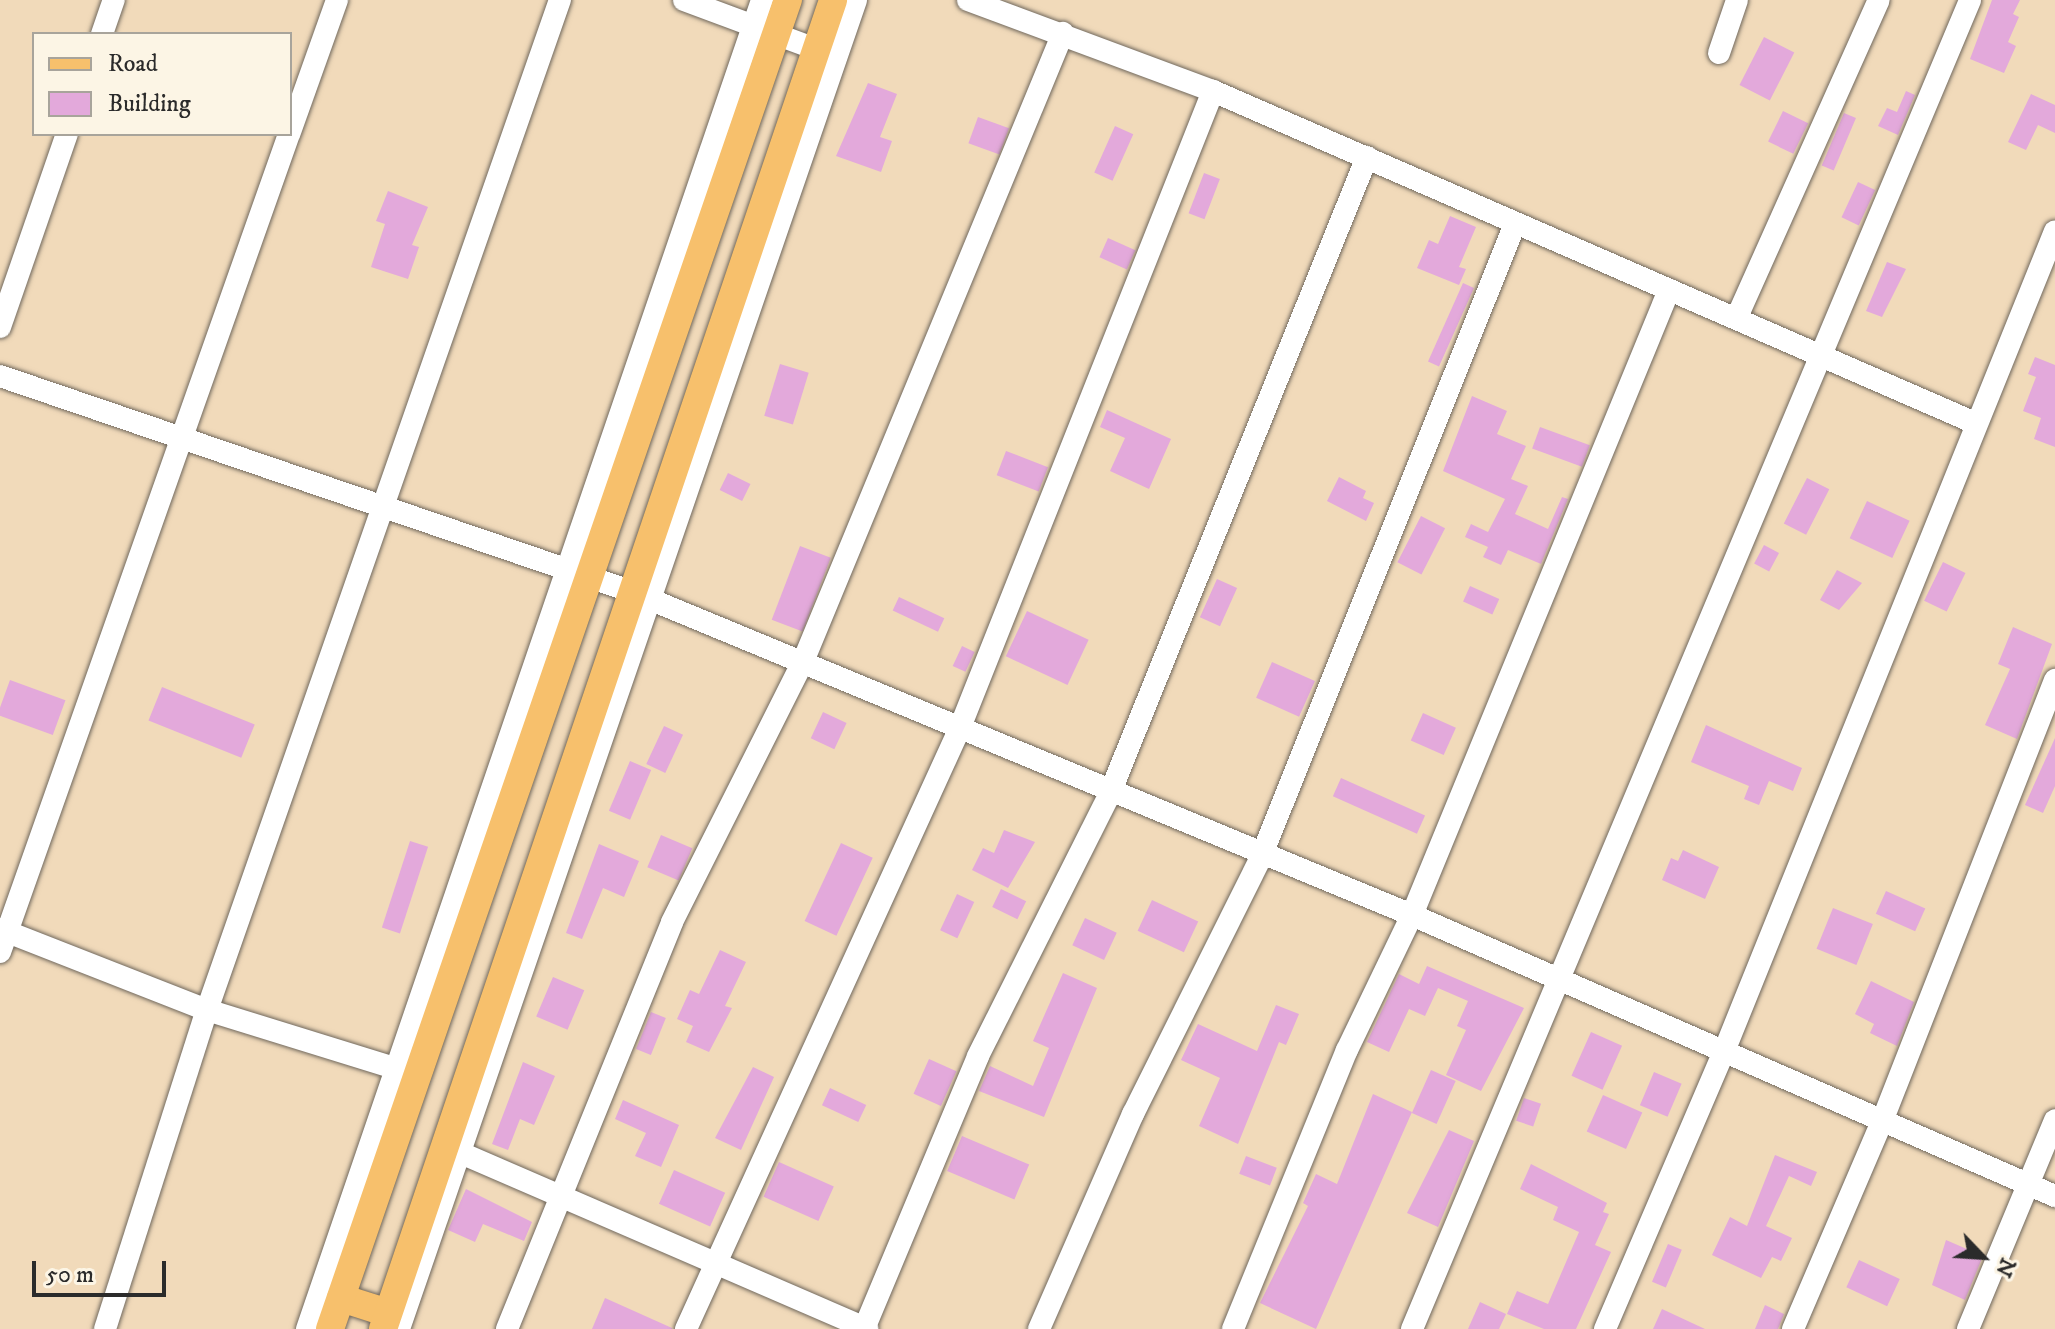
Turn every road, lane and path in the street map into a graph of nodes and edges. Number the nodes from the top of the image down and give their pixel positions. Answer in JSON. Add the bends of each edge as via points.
{"nodes":[{"id":1,"x":114,"y":0,"type":"edge"},
{"id":2,"x":337,"y":0,"type":"edge"},
{"id":3,"x":560,"y":0,"type":"edge"},
{"id":4,"x":684,"y":0,"type":"edge"},
{"id":5,"x":762,"y":0,"type":"edge"},
{"id":6,"x":788,"y":0,"type":"edge"},
{"id":7,"x":833,"y":0,"type":"edge"},
{"id":8,"x":856,"y":0,"type":"edge"},
{"id":9,"x":968,"y":0,"type":"edge"},
{"id":10,"x":1737,"y":0,"type":"edge"},
{"id":11,"x":1879,"y":0,"type":"edge"},
{"id":12,"x":1970,"y":0,"type":"edge"},
{"id":13,"x":764,"y":31,"type":"junction"},
{"id":14,"x":103,"y":32,"type":"edge"},
{"id":15,"x":1063,"y":33,"type":"junction"},
{"id":16,"x":816,"y":49,"type":"junction"},
{"id":17,"x":1719,"y":53,"type":"dead end"},
{"id":18,"x":1213,"y":91,"type":"junction"},
{"id":19,"x":292,"y":127,"type":"edge"},
{"id":20,"x":66,"y":136,"type":"edge"},
{"id":21,"x":289,"y":136,"type":"edge"},
{"id":22,"x":1367,"y":157,"type":"junction"},
{"id":23,"x":1515,"y":224,"type":"junction"},
{"id":24,"x":2055,"y":231,"type":"edge"},
{"id":25,"x":1669,"y":290,"type":"junction"},
{"id":26,"x":1737,"y":317,"type":"junction"},
{"id":27,"x":0,"y":327,"type":"edge"},
{"id":28,"x":1820,"y":356,"type":"junction"},
{"id":29,"x":0,"y":376,"type":"edge"},
{"id":30,"x":1975,"y":423,"type":"junction"},
{"id":31,"x":181,"y":438,"type":"junction"},
{"id":32,"x":383,"y":507,"type":"junction"},
{"id":33,"x":577,"y":575,"type":"junction"},
{"id":34,"x":640,"y":596,"type":"junction"},
{"id":35,"x":802,"y":664,"type":"junction"},
{"id":36,"x":2055,"y":680,"type":"edge"},
{"id":37,"x":959,"y":730,"type":"junction"},
{"id":38,"x":1110,"y":793,"type":"junction"},
{"id":39,"x":1261,"y":857,"type":"junction"},
{"id":40,"x":1412,"y":915,"type":"junction"},
{"id":41,"x":2,"y":938,"type":"edge"},
{"id":42,"x":1561,"y":982,"type":"junction"},
{"id":43,"x":207,"y":1010,"type":"junction"},
{"id":44,"x":1723,"y":1054,"type":"junction"},
{"id":45,"x":407,"y":1072,"type":"junction"},
{"id":46,"x":2055,"y":1120,"type":"edge"},
{"id":47,"x":1881,"y":1124,"type":"junction"},
{"id":48,"x":453,"y":1150,"type":"junction"},
{"id":49,"x":2028,"y":1186,"type":"junction"},
{"id":50,"x":562,"y":1196,"type":"junction"},
{"id":51,"x":2055,"y":1196,"type":"edge"},
{"id":52,"x":712,"y":1265,"type":"junction"},
{"id":53,"x":341,"y":1298,"type":"junction"},
{"id":54,"x":390,"y":1324,"type":"edge"},
{"id":55,"x":105,"y":1329,"type":"edge"},
{"id":56,"x":307,"y":1329,"type":"edge"},
{"id":57,"x":330,"y":1329,"type":"edge"},
{"id":58,"x":507,"y":1329,"type":"edge"},
{"id":59,"x":686,"y":1329,"type":"edge"},
{"id":60,"x":865,"y":1329,"type":"edge"},
{"id":61,"x":1039,"y":1329,"type":"edge"},
{"id":62,"x":1233,"y":1329,"type":"edge"},
{"id":63,"x":1412,"y":1329,"type":"edge"},
{"id":64,"x":1605,"y":1329,"type":"edge"},
{"id":65,"x":1793,"y":1329,"type":"edge"},
{"id":66,"x":1968,"y":1329,"type":"edge"}],
"edges":[{"from":1,"to":14,"type":"street"},
{"from":2,"to":19,"type":"street"},
{"from":3,"to":32,"type":"street"},
{"from":4,"to":13,"type":"street"},
{"from":5,"to":13,"type":"street"},
{"from":6,"to":13,"type":"main road"},
{"from":7,"to":16,"type":"main road"},
{"from":8,"to":34,"type":"street"},
{"from":9,"to":15,"type":"street"},
{"from":10,"to":17,"type":"street"},
{"from":11,"to":26,"type":"street"},
{"from":12,"to":28,"type":"street"},
{"from":13,"to":16,"type":"street"},
{"from":13,"to":33,"type":"main road"},
{"from":15,"to":18,"type":"street"},
{"from":15,"to":35,"type":"street"},
{"from":16,"to":34,"type":"main road"},
{"from":18,"to":22,"type":"street"},
{"from":18,"to":37,"type":"street"},
{"from":20,"to":27,"type":"street"},
{"from":21,"to":31,"type":"street"},
{"from":22,"to":23,"type":"street"},
{"from":22,"to":38,"type":"street"},
{"from":23,"to":25,"type":"street"},
{"from":23,"to":39,"type":"street"},
{"from":24,"to":30,"type":"street"},
{"from":25,"to":26,"type":"street"},
{"from":25,"to":40,"type":"street"},
{"from":26,"to":28,"type":"street"},
{"from":28,"to":30,"type":"street"},
{"from":28,"to":42,"type":"street"},
{"from":29,"to":31,"type":"street"},
{"from":30,"to":44,"type":"street"},
{"from":31,"to":32,"type":"street"},
{"from":31,"to":41,"type":"street"},
{"from":32,"to":33,"type":"street"},
{"from":32,"to":43,"type":"street"},
{"from":33,"to":34,"type":"street"},
{"from":33,"to":45,"type":"main road"},
{"from":34,"to":35,"type":"street"},
{"from":34,"to":48,"type":"main road"},
{"from":35,"to":37,"type":"street"},
{"from":35,"to":50,"type":"street","via":[[672,922]]},
{"from":36,"to":47,"type":"street"},
{"from":37,"to":38,"type":"street"},
{"from":37,"to":52,"type":"street"},
{"from":38,"to":39,"type":"street"},
{"from":38,"to":60,"type":"street","via":[[978,1056]]},
{"from":39,"to":40,"type":"street"},
{"from":39,"to":61,"type":"street","via":[[1133,1114]]},
{"from":40,"to":42,"type":"street"},
{"from":40,"to":62,"type":"street","via":[[1347,1050]]},
{"from":41,"to":43,"type":"street"},
{"from":42,"to":44,"type":"street"},
{"from":42,"to":63,"type":"street"},
{"from":43,"to":45,"type":"street"},
{"from":43,"to":55,"type":"street"},
{"from":44,"to":47,"type":"street"},
{"from":44,"to":64,"type":"street"},
{"from":45,"to":53,"type":"main road"},
{"from":45,"to":56,"type":"street"},
{"from":46,"to":49,"type":"street"},
{"from":47,"to":49,"type":"street"},
{"from":47,"to":65,"type":"street"},
{"from":48,"to":50,"type":"street"},
{"from":48,"to":54,"type":"main road"},
{"from":49,"to":51,"type":"street"},
{"from":49,"to":66,"type":"street"},
{"from":50,"to":52,"type":"street"},
{"from":50,"to":58,"type":"street"},
{"from":52,"to":59,"type":"street"},
{"from":52,"to":60,"type":"street"},
{"from":53,"to":54,"type":"main road"},
{"from":53,"to":57,"type":"main road"}]}
